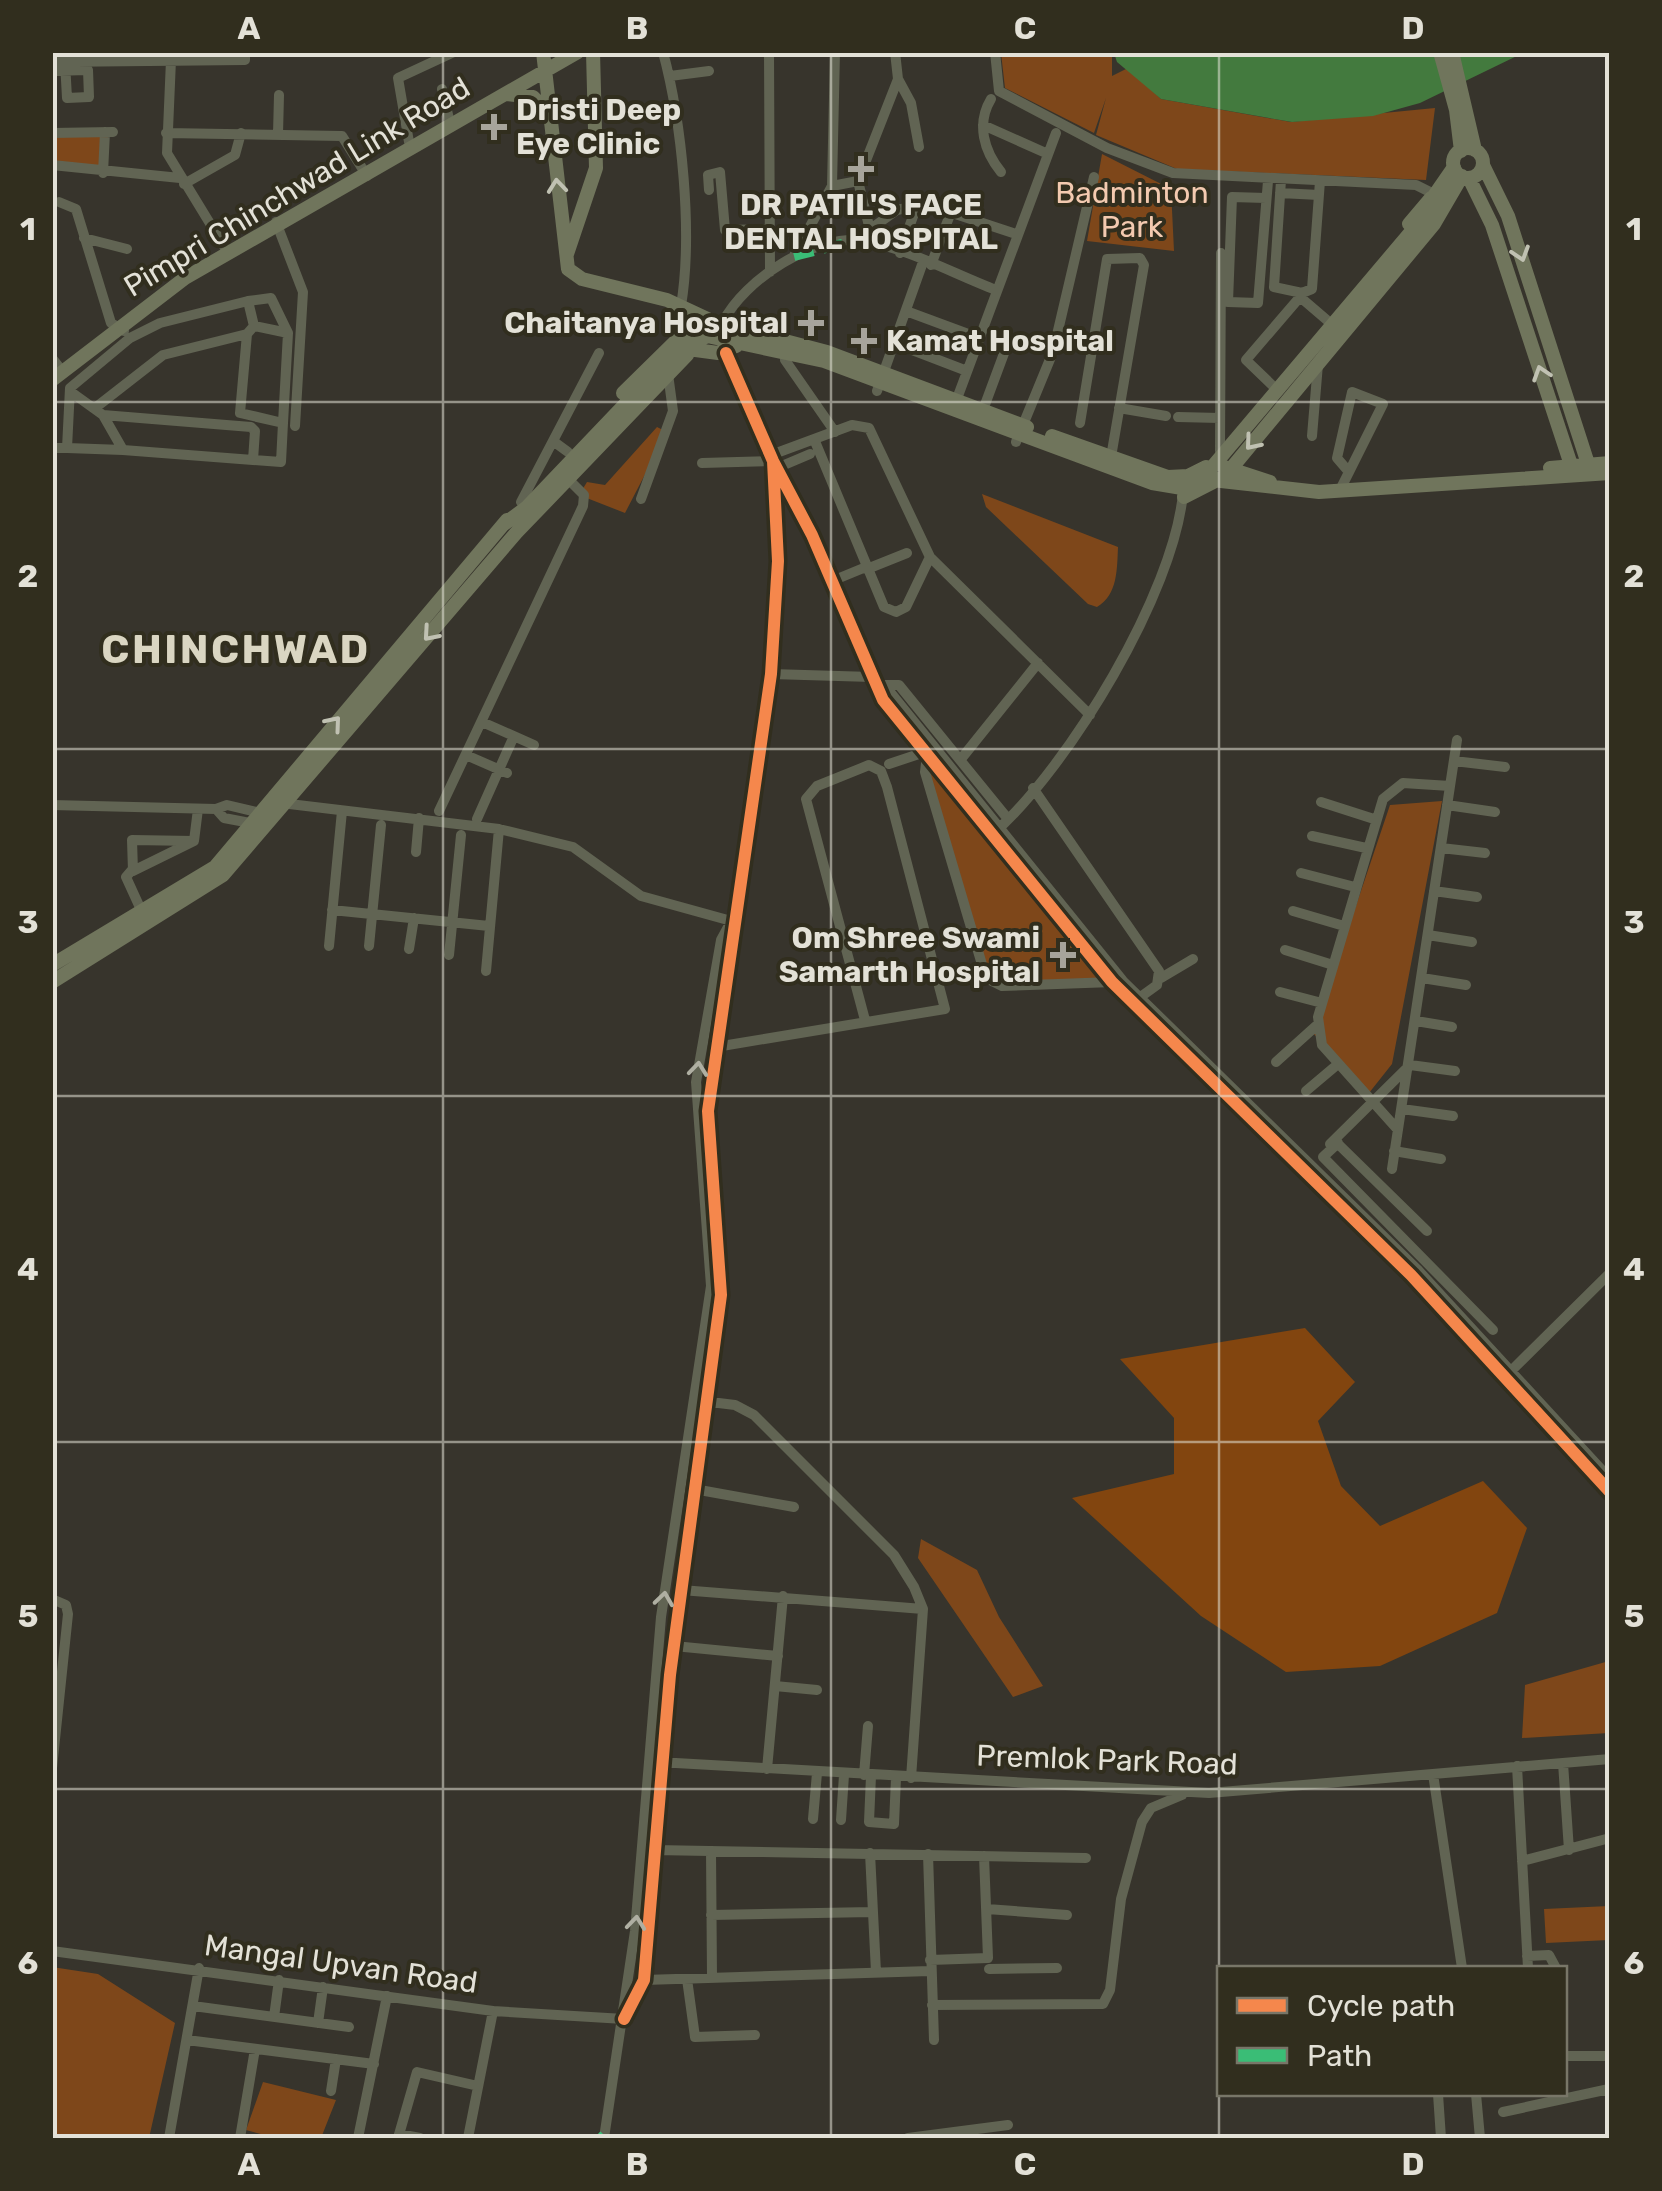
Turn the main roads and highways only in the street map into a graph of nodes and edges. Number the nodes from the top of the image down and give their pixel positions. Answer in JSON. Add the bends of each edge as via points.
{"nodes":[{"id":1,"x":562,"y":52,"type":"edge"},
{"id":2,"x":578,"y":52,"type":"edge"},
{"id":3,"x":593,"y":52,"type":"edge"},
{"id":4,"x":1440,"y":52,"type":"edge"},
{"id":5,"x":1452,"y":52,"type":"edge"},
{"id":6,"x":545,"y":63,"type":"edge"},
{"id":7,"x":504,"y":91,"type":"junction"},
{"id":8,"x":1461,"y":108,"type":"junction"},
{"id":9,"x":549,"y":113,"type":"junction"},
{"id":10,"x":1468,"y":150,"type":"junction"},
{"id":11,"x":1482,"y":165,"type":"junction"},
{"id":12,"x":364,"y":172,"type":"junction"},
{"id":13,"x":1462,"y":174,"type":"junction"},
{"id":14,"x":1436,"y":198,"type":"junction"},
{"id":15,"x":565,"y":259,"type":"junction"},
{"id":16,"x":682,"y":306,"type":"junction"},
{"id":17,"x":723,"y":324,"type":"junction"},
{"id":18,"x":683,"y":333,"type":"junction"},
{"id":19,"x":692,"y":351,"type":"junction"},
{"id":20,"x":730,"y":351,"type":"junction"},
{"id":21,"x":56,"y":369,"type":"edge"},
{"id":22,"x":952,"y":409,"type":"junction"},
{"id":23,"x":1217,"y":455,"type":"junction"},
{"id":24,"x":1610,"y":463,"type":"edge"},
{"id":25,"x":1590,"y":469,"type":"junction"},
{"id":26,"x":1573,"y":471,"type":"junction"},
{"id":27,"x":1199,"y":472,"type":"junction"},
{"id":28,"x":1236,"y":473,"type":"junction"},
{"id":29,"x":1610,"y":473,"type":"edge"},
{"id":30,"x":1217,"y":483,"type":"junction"},
{"id":31,"x":524,"y":505,"type":"junction"},
{"id":32,"x":510,"y":528,"type":"junction"},
{"id":33,"x":452,"y":584,"type":"junction"},
{"id":34,"x":466,"y":593,"type":"junction"},
{"id":35,"x":268,"y":814,"type":"junction"},
{"id":36,"x":52,"y":966,"type":"edge"},
{"id":37,"x":52,"y":982,"type":"edge"}],
"edges":[{"from":1,"to":6,"type":"main road","name":"Pimpri Chinchwad Link Road"},
{"from":2,"to":6,"type":"main road","name":"Pimpri Chinchwad Link Road"},
{"from":3,"to":15,"type":"main road","via":[[596,168]]},
{"from":4,"to":8,"type":"main road"},
{"from":5,"to":8,"type":"main road"},
{"from":6,"to":7,"type":"main road","name":"Pimpri Chinchwad Link Road"},
{"from":6,"to":9,"type":"main road"},
{"from":7,"to":9,"type":"main road","via":[[533,97]]},
{"from":7,"to":12,"type":"main road","name":"Pimpri Chinchwad Link Road"},
{"from":7,"to":12,"type":"main road","name":"Pimpri Chinchwad Link Road"},
{"from":8,"to":10,"type":"main road"},
{"from":15,"to":9,"type":"main road","one_way":true},
{"from":10,"to":11,"type":"main road"},
{"from":10,"to":13,"type":"main road","via":[[1453,156]]},
{"from":11,"to":13,"type":"main road"},
{"from":11,"to":25,"type":"main road","one_way":true,"via":[[1508,216]]},
{"from":12,"to":21,"type":"main road","name":"Pimpri Chinchwad Link Road","via":[[157,286]]},
{"from":13,"to":14,"type":"main road"},
{"from":26,"to":13,"type":"main road","one_way":true,"via":[[1492,225]]},
{"from":14,"to":23,"type":"main road"},
{"from":14,"to":28,"type":"main road","one_way":true,"via":[[1434,224]]},
{"from":14,"to":31,"type":"main road","via":[[1191,486],[1152,483],[811,358],[707,336],[672,355]]},
{"from":15,"to":16,"type":"main road","via":[[582,279]]},
{"from":16,"to":17,"type":"main road"},
{"from":16,"to":18,"type":"main road"},
{"from":17,"to":18,"type":"main road","via":[[696,322]]},
{"from":17,"to":20,"type":"main road","via":[[738,341]]},
{"from":17,"to":22,"type":"main road","via":[[827,352]]},
{"from":18,"to":19,"type":"main road"},
{"from":18,"to":31,"type":"main road"},
{"from":19,"to":20,"type":"main road"},
{"from":19,"to":32,"type":"main road","via":[[569,480]]},
{"from":20,"to":22,"type":"main road"},
{"from":22,"to":27,"type":"main road","via":[[983,410],[1181,478]]},
{"from":22,"to":30,"type":"main road","via":[[1016,442],[1148,492],[1183,497]]},
{"from":23,"to":27,"type":"main road"},
{"from":23,"to":28,"type":"main road"},
{"from":24,"to":25,"type":"main road"},
{"from":25,"to":26,"type":"main road"},
{"from":25,"to":29,"type":"main road"},
{"from":26,"to":28,"type":"main road","via":[[1346,479]]},
{"from":26,"to":30,"type":"main road","via":[[1320,492]]},
{"from":27,"to":30,"type":"main road"},
{"from":28,"to":30,"type":"main road"},
{"from":31,"to":32,"type":"main road"},
{"from":32,"to":33,"type":"main road"},
{"from":32,"to":34,"type":"main road"},
{"from":33,"to":34,"type":"main road"},
{"from":35,"to":33,"type":"main road","one_way":true},
{"from":34,"to":35,"type":"main road","one_way":true},
{"from":35,"to":36,"type":"main road","via":[[204,877]]},
{"from":35,"to":37,"type":"main road","via":[[210,886]]}]}
